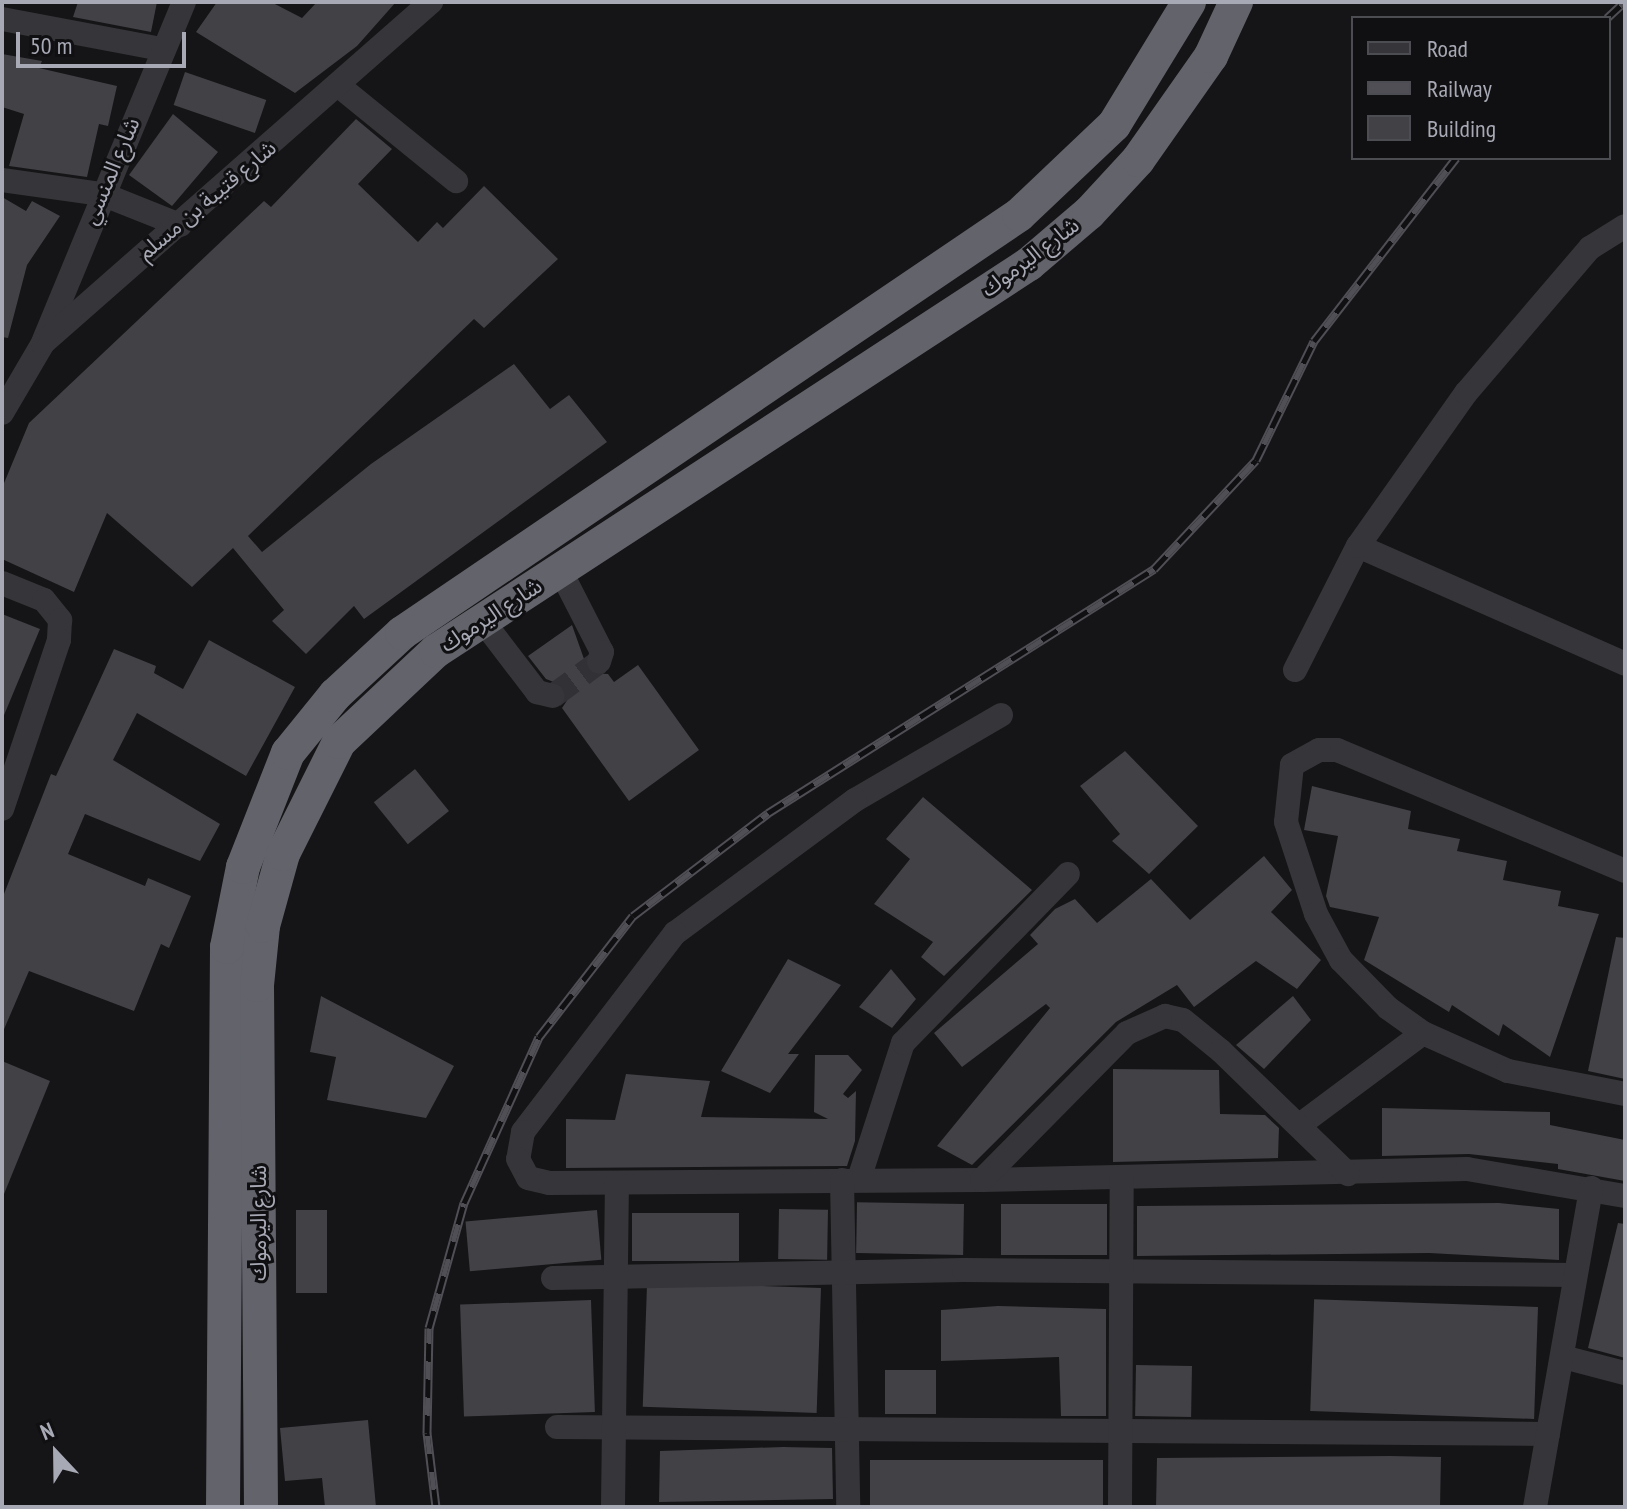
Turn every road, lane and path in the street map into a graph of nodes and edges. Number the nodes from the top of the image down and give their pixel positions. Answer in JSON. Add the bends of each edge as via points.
{"nodes":[{"id":1,"x":184,"y":2,"type":"edge"},
{"id":2,"x":431,"y":2,"type":"edge"},
{"id":3,"x":1189,"y":2,"type":"edge"},
{"id":4,"x":1236,"y":2,"type":"edge"},
{"id":5,"x":2,"y":19,"type":"edge"},
{"id":6,"x":161,"y":49,"type":"junction"},
{"id":7,"x":339,"y":86,"type":"junction"},
{"id":8,"x":2,"y":180,"type":"edge"},
{"id":9,"x":456,"y":181,"type":"dead end"},
{"id":10,"x":102,"y":194,"type":"junction"},
{"id":11,"x":180,"y":225,"type":"junction"},
{"id":12,"x":1625,"y":226,"type":"edge"},
{"id":13,"x":43,"y":343,"type":"junction"},
{"id":14,"x":2,"y":413,"type":"edge"},
{"id":15,"x":1358,"y":546,"type":"junction"},
{"id":16,"x":560,"y":570,"type":"junction"},
{"id":17,"x":2,"y":583,"type":"edge"},
{"id":18,"x":482,"y":620,"type":"junction"},
{"id":19,"x":599,"y":662,"type":"dead end"},
{"id":20,"x":1625,"y":664,"type":"edge"},
{"id":21,"x":1295,"y":670,"type":"dead end"},
{"id":22,"x":553,"y":696,"type":"dead end"},
{"id":23,"x":1001,"y":715,"type":"dead end"},
{"id":24,"x":2,"y":809,"type":"edge"},
{"id":25,"x":1625,"y":871,"type":"edge"},
{"id":26,"x":1068,"y":874,"type":"dead end"},
{"id":27,"x":1423,"y":1033,"type":"junction"},
{"id":28,"x":1625,"y":1094,"type":"edge"},
{"id":29,"x":1301,"y":1124,"type":"junction"},
{"id":30,"x":1348,"y":1174,"type":"junction"},
{"id":31,"x":1122,"y":1178,"type":"junction"},
{"id":32,"x":850,"y":1180,"type":"junction"},
{"id":33,"x":982,"y":1180,"type":"junction"},
{"id":34,"x":617,"y":1183,"type":"junction"},
{"id":35,"x":1591,"y":1188,"type":"junction"},
{"id":36,"x":1625,"y":1196,"type":"edge"},
{"id":37,"x":844,"y":1273,"type":"junction"},
{"id":38,"x":1123,"y":1273,"type":"junction"},
{"id":39,"x":1574,"y":1275,"type":"junction"},
{"id":40,"x":553,"y":1278,"type":"dead end"},
{"id":41,"x":616,"y":1279,"type":"junction"},
{"id":42,"x":1563,"y":1357,"type":"junction"},
{"id":43,"x":1625,"y":1373,"type":"edge"},
{"id":44,"x":557,"y":1427,"type":"dead end"},
{"id":45,"x":609,"y":1428,"type":"junction"},
{"id":46,"x":849,"y":1429,"type":"junction"},
{"id":47,"x":1120,"y":1429,"type":"junction"},
{"id":48,"x":1548,"y":1434,"type":"junction"},
{"id":49,"x":223,"y":1507,"type":"edge"},
{"id":50,"x":261,"y":1507,"type":"edge"},
{"id":51,"x":613,"y":1507,"type":"edge"},
{"id":52,"x":848,"y":1507,"type":"edge"},
{"id":53,"x":1120,"y":1507,"type":"edge"},
{"id":54,"x":1535,"y":1507,"type":"edge"}],
"edges":[{"from":1,"to":6,"type":"street","name":"شارع المنسي"},
{"from":2,"to":7,"type":"street","name":"شارع قتيبة بن مسلم"},
{"from":3,"to":49,"type":"highway","name":"شارع اليرموك","via":[[1114,125],[1019,215],[402,633],[335,695],[288,753],[243,867],[227,947]]},
{"from":4,"to":16,"type":"highway","name":"شارع اليرموك","via":[[1181,102],[1089,213],[1029,264]]},
{"from":5,"to":6,"type":"street"},
{"from":6,"to":10,"type":"street","name":"شارع المنسي"},
{"from":7,"to":9,"type":"street"},
{"from":7,"to":11,"type":"street","name":"شارع قتيبة بن مسلم"},
{"from":8,"to":10,"type":"street"},
{"from":10,"to":11,"type":"street"},
{"from":10,"to":13,"type":"street","name":"شارع المنسي"},
{"from":11,"to":13,"type":"street","name":"شارع قتيبة بن مسلم"},
{"from":12,"to":15,"type":"street","via":[[1590,248],[1466,393]]},
{"from":13,"to":14,"type":"street","name":"شارع قتيبة بن مسلم"},
{"from":15,"to":20,"type":"street"},
{"from":15,"to":21,"type":"street"},
{"from":16,"to":18,"type":"highway","name":"شارع اليرموك"},
{"from":16,"to":19,"type":"street","via":[[602,652]]},
{"from":17,"to":24,"type":"street","via":[[44,600],[60,620],[59,640]]},
{"from":18,"to":22,"type":"street","via":[[537,692]]},
{"from":18,"to":50,"type":"highway","name":"شارع اليرموك","via":[[381,696],[339,742],[283,854],[263,926],[257,985]]},
{"from":23,"to":34,"type":"street","via":[[855,800],[675,933],[523,1132],[518,1159],[528,1178]]},
{"from":25,"to":27,"type":"street","via":[[1337,750],[1304,755],[1292,765],[1286,785],[1286,822],[1316,914],[1341,960]]},
{"from":26,"to":32,"type":"street","via":[[903,1043]]},
{"from":27,"to":28,"type":"street","via":[[1508,1071]]},
{"from":27,"to":29,"type":"street"},
{"from":29,"to":30,"type":"street"},
{"from":29,"to":33,"type":"street","via":[[1183,1020],[1165,1016],[1127,1033]]},
{"from":30,"to":31,"type":"street"},
{"from":30,"to":35,"type":"street","via":[[1467,1169]]},
{"from":31,"to":33,"type":"street"},
{"from":31,"to":38,"type":"street"},
{"from":32,"to":33,"type":"street"},
{"from":32,"to":34,"type":"street"},
{"from":32,"to":37,"type":"street"},
{"from":34,"to":41,"type":"street"},
{"from":35,"to":36,"type":"street"},
{"from":35,"to":39,"type":"street"},
{"from":37,"to":38,"type":"street"},
{"from":37,"to":41,"type":"street"},
{"from":37,"to":46,"type":"street"},
{"from":38,"to":39,"type":"street"},
{"from":38,"to":47,"type":"street"},
{"from":39,"to":42,"type":"street"},
{"from":40,"to":41,"type":"street"},
{"from":41,"to":45,"type":"street"},
{"from":42,"to":43,"type":"street"},
{"from":42,"to":48,"type":"street"},
{"from":44,"to":45,"type":"street"},
{"from":45,"to":46,"type":"street"},
{"from":45,"to":51,"type":"street"},
{"from":46,"to":47,"type":"street"},
{"from":46,"to":52,"type":"street"},
{"from":47,"to":48,"type":"street"},
{"from":47,"to":53,"type":"street"},
{"from":48,"to":54,"type":"street"}]}
